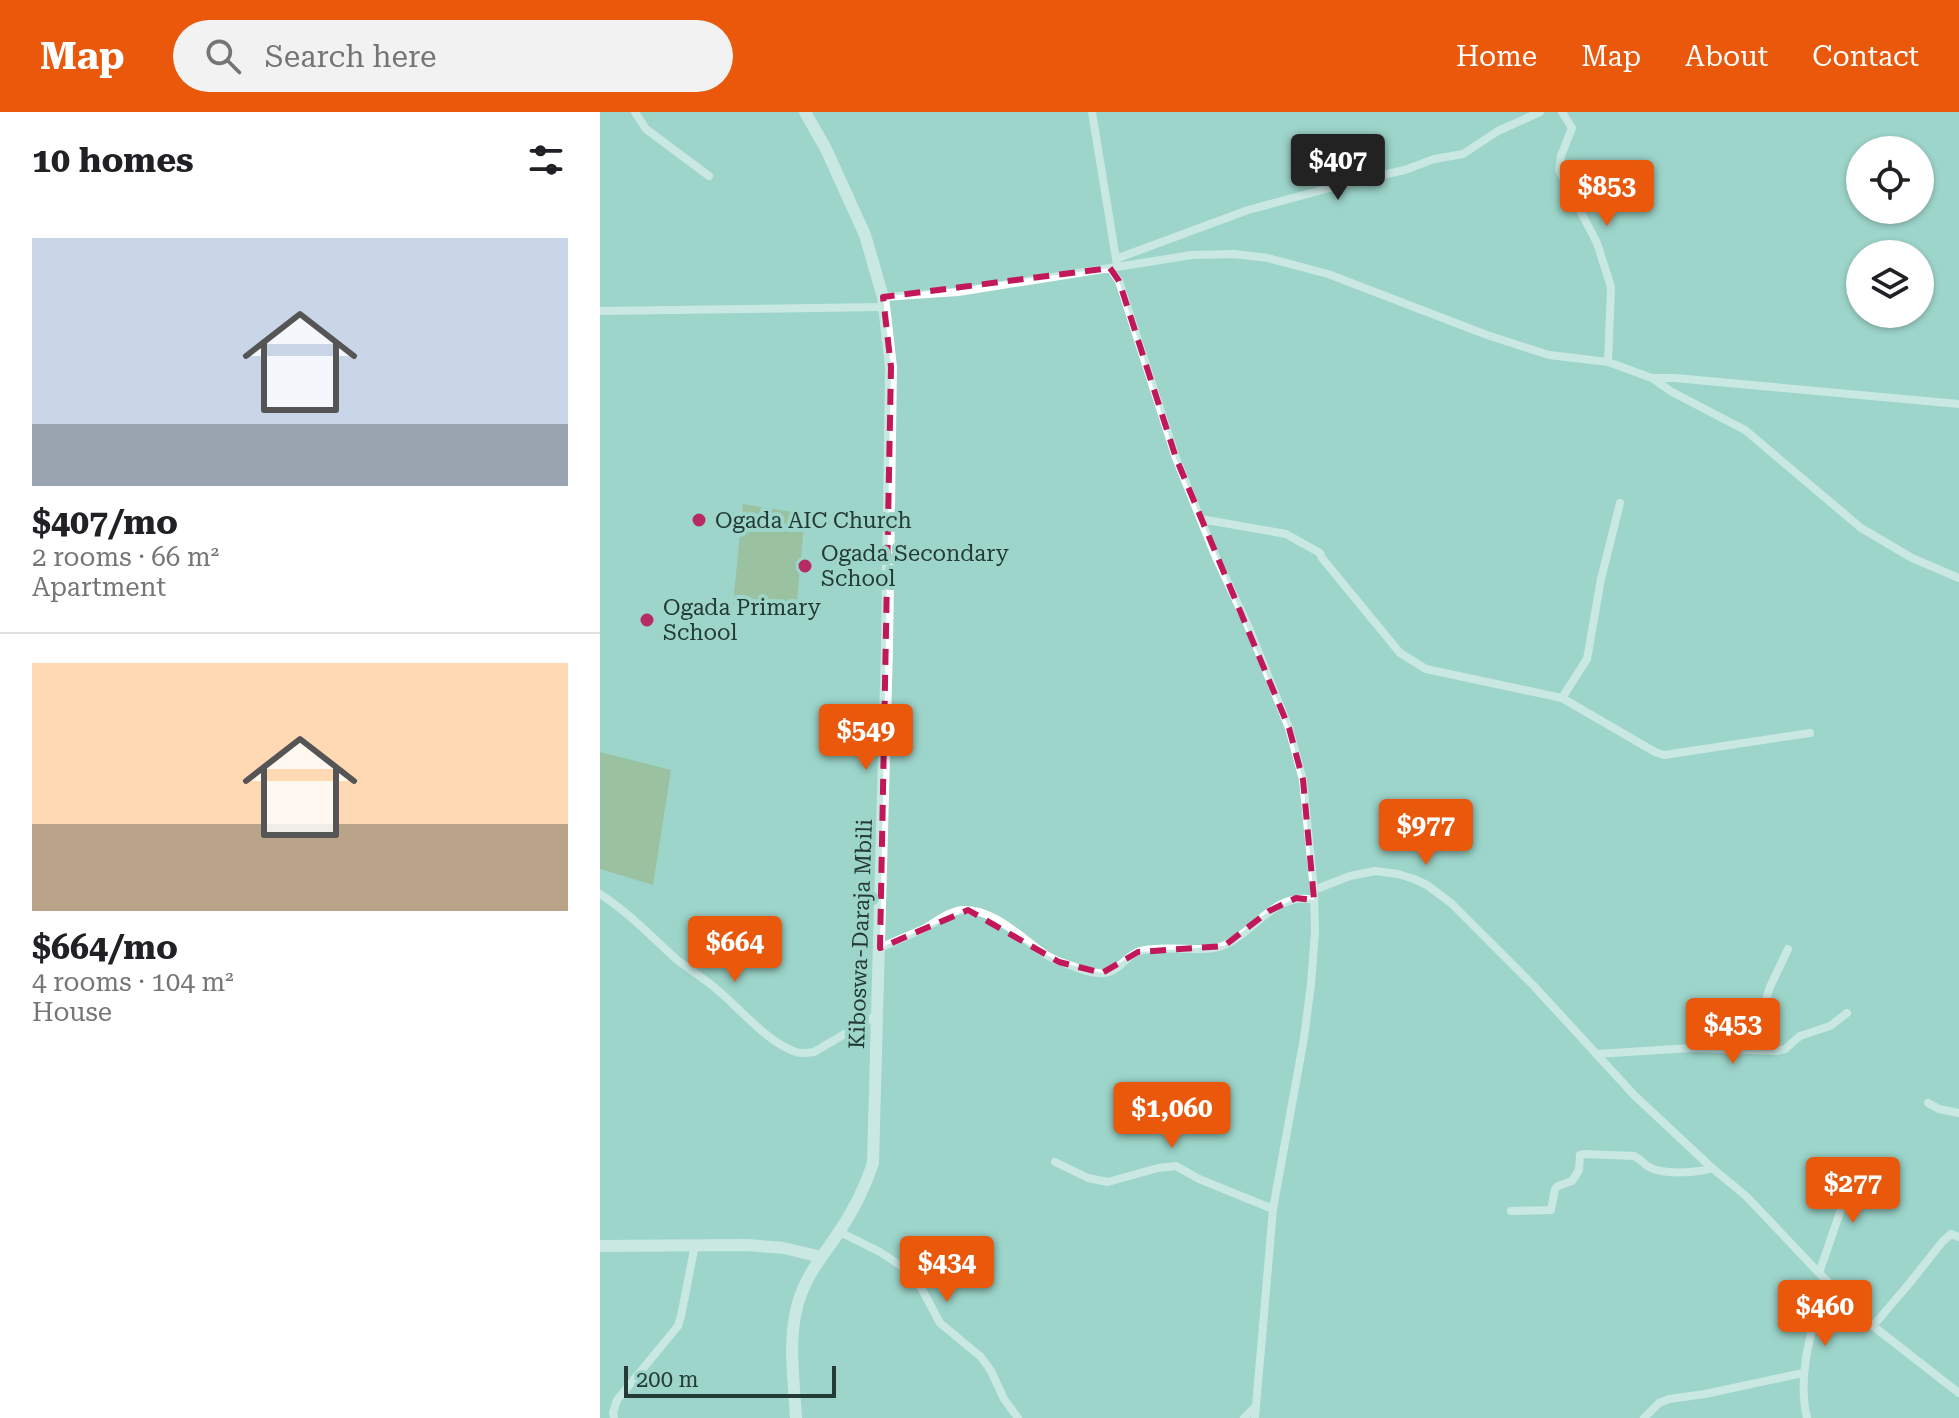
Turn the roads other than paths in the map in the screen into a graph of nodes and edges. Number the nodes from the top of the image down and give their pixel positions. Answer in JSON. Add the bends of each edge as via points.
{"nodes":[{"id":1,"x":635,"y":112,"type":"edge"},
{"id":2,"x":805,"y":112,"type":"edge"},
{"id":3,"x":1092,"y":112,"type":"edge"},
{"id":4,"x":1540,"y":112,"type":"edge"},
{"id":5,"x":1562,"y":112,"type":"edge"},
{"id":6,"x":709,"y":176,"type":"dead end"},
{"id":7,"x":1121,"y":257,"type":"dead end"},
{"id":8,"x":1114,"y":268,"type":"junction"},
{"id":9,"x":884,"y":302,"type":"junction"},
{"id":10,"x":600,"y":311,"type":"edge"},
{"id":11,"x":1608,"y":362,"type":"junction"},
{"id":12,"x":1652,"y":378,"type":"junction"},
{"id":13,"x":1959,"y":404,"type":"edge"},
{"id":14,"x":1620,"y":503,"type":"dead end"},
{"id":15,"x":1201,"y":519,"type":"junction"},
{"id":16,"x":1959,"y":578,"type":"edge"},
{"id":17,"x":1562,"y":698,"type":"junction"},
{"id":18,"x":1810,"y":733,"type":"dead end"},
{"id":19,"x":600,"y":894,"type":"edge"},
{"id":20,"x":1314,"y":895,"type":"junction"},
{"id":21,"x":880,"y":948,"type":"junction"},
{"id":22,"x":1788,"y":949,"type":"dead end"},
{"id":23,"x":1847,"y":1013,"type":"dead end"},
{"id":24,"x":878,"y":1014,"type":"junction"},
{"id":25,"x":1750,"y":1050,"type":"junction"},
{"id":26,"x":1596,"y":1054,"type":"junction"},
{"id":27,"x":1928,"y":1103,"type":"dead end"},
{"id":28,"x":1959,"y":1113,"type":"edge"},
{"id":29,"x":1055,"y":1162,"type":"dead end"},
{"id":30,"x":1856,"y":1166,"type":"dead end"},
{"id":31,"x":1712,"y":1168,"type":"junction"},
{"id":32,"x":1273,"y":1209,"type":"junction"},
{"id":33,"x":1511,"y":1211,"type":"dead end"},
{"id":34,"x":840,"y":1232,"type":"junction"},
{"id":35,"x":1959,"y":1237,"type":"edge"},
{"id":36,"x":695,"y":1245,"type":"junction"},
{"id":37,"x":600,"y":1246,"type":"edge"},
{"id":38,"x":821,"y":1257,"type":"junction"},
{"id":39,"x":1822,"y":1276,"type":"junction"},
{"id":40,"x":1873,"y":1326,"type":"junction"},
{"id":41,"x":1803,"y":1373,"type":"junction"},
{"id":42,"x":1959,"y":1393,"type":"edge"},
{"id":43,"x":1256,"y":1406,"type":"junction"},
{"id":44,"x":614,"y":1418,"type":"edge"},
{"id":45,"x":796,"y":1418,"type":"edge"},
{"id":46,"x":1018,"y":1418,"type":"edge"},
{"id":47,"x":1244,"y":1418,"type":"edge"},
{"id":48,"x":1255,"y":1418,"type":"edge"},
{"id":49,"x":1644,"y":1418,"type":"edge"},
{"id":50,"x":1807,"y":1418,"type":"edge"}],
"edges":[{"from":1,"to":6,"type":"street","via":[[646,129]]},
{"from":2,"to":9,"type":"main road","name":"Kiboswa-Daraja Mbili","via":[[865,235]]},
{"from":3,"to":8,"type":"street"},
{"from":4,"to":7,"type":"street","via":[[1463,154],[1248,210]]},
{"from":5,"to":11,"type":"street","via":[[1572,128],[1559,170],[1597,243],[1611,287]]},
{"from":8,"to":9,"type":"street"},
{"from":8,"to":11,"type":"street","via":[[1192,255],[1268,258],[1328,274],[1549,355]]},
{"from":8,"to":15,"type":"street"},
{"from":9,"to":10,"type":"street"},
{"from":9,"to":21,"type":"main road","name":"Kiboswa-Daraja Mbili","via":[[891,367]]},
{"from":11,"to":12,"type":"street"},
{"from":12,"to":13,"type":"street"},
{"from":12,"to":16,"type":"street","via":[[1745,430],[1861,528]]},
{"from":14,"to":17,"type":"street","via":[[1587,659]]},
{"from":15,"to":17,"type":"street","via":[[1286,534],[1320,553],[1400,653],[1426,669]]},
{"from":15,"to":20,"type":"street","via":[[1289,728],[1303,780]]},
{"from":17,"to":18,"type":"street","via":[[1664,755]]},
{"from":19,"to":24,"type":"street","via":[[795,1052],[814,1052]]},
{"from":20,"to":21,"type":"street","via":[[1277,907],[1224,946],[1138,952],[1102,973],[1059,962],[1020,934],[968,910]]},
{"from":20,"to":26,"type":"street","via":[[1350,876],[1375,871],[1427,885],[1491,943]]},
{"from":20,"to":32,"type":"street","via":[[1304,1038]]},
{"from":21,"to":24,"type":"main road","name":"Kiboswa-Daraja Mbili"},
{"from":22,"to":25,"type":"street"},
{"from":23,"to":25,"type":"street","via":[[1781,1051]]},
{"from":24,"to":34,"type":"main road","name":"Kiboswa-Daraja Mbili","via":[[873,1163]]},
{"from":25,"to":26,"type":"street"},
{"from":26,"to":31,"type":"street"},
{"from":27,"to":28,"type":"street"},
{"from":29,"to":32,"type":"street","via":[[1108,1182],[1176,1166]]},
{"from":30,"to":39,"type":"street"},
{"from":31,"to":33,"type":"street","via":[[1692,1173],[1652,1169],[1634,1156],[1584,1154],[1572,1181],[1555,1189],[1551,1210]]},
{"from":31,"to":39,"type":"street"},
{"from":32,"to":43,"type":"street"},
{"from":34,"to":38,"type":"main road","name":"Kiboswa-Daraja Mbili"},
{"from":34,"to":46,"type":"street","via":[[880,1252],[917,1280],[940,1323],[981,1357]]},
{"from":35,"to":40,"type":"street","via":[[1949,1235]]},
{"from":36,"to":37,"type":"main road"},
{"from":36,"to":38,"type":"main road","via":[[784,1248]]},
{"from":36,"to":44,"type":"street","via":[[678,1326],[617,1400]]},
{"from":38,"to":45,"type":"main road","name":"Kiboswa-Daraja Mbili","via":[[802,1293],[793,1327]]},
{"from":39,"to":40,"type":"street"},
{"from":39,"to":41,"type":"street"},
{"from":40,"to":42,"type":"street"},
{"from":41,"to":49,"type":"street","via":[[1669,1399]]},
{"from":41,"to":50,"type":"street"},
{"from":43,"to":47,"type":"street"},
{"from":43,"to":48,"type":"street"}]}
